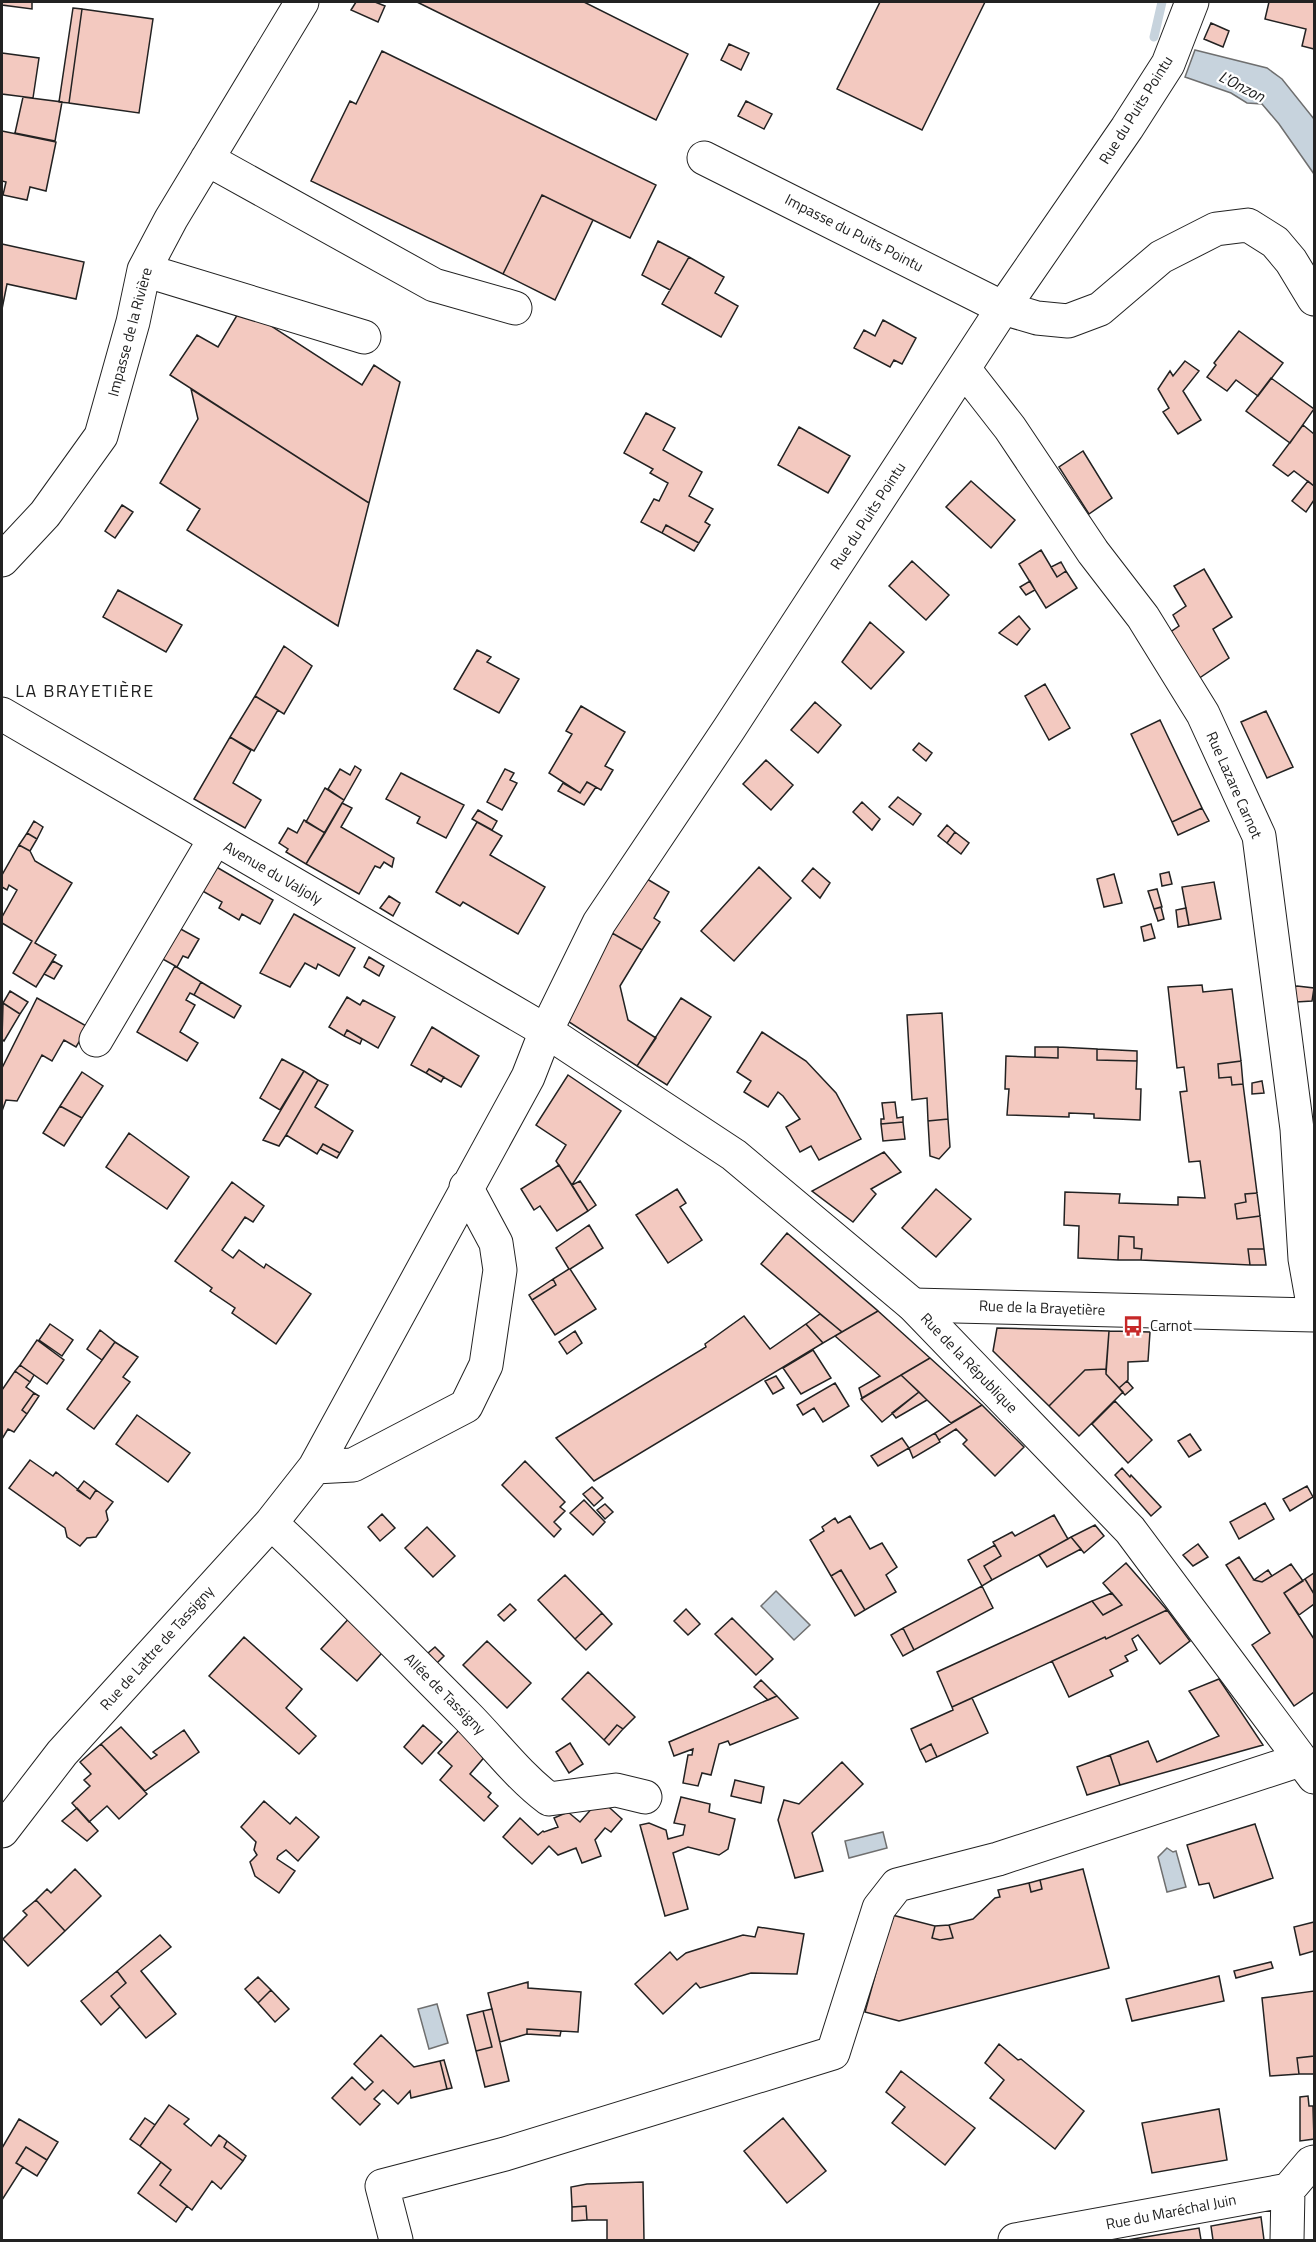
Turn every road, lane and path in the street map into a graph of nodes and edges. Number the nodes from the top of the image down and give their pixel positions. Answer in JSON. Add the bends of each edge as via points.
{"nodes":[{"id":1,"x":302,"y":2,"type":"edge"},
{"id":2,"x":1192,"y":2,"type":"edge"},
{"id":3,"x":704,"y":158,"type":"dead end"},
{"id":4,"x":207,"y":159,"type":"junction"},
{"id":5,"x":144,"y":270,"type":"junction"},
{"id":6,"x":1314,"y":300,"type":"edge"},
{"id":7,"x":515,"y":308,"type":"dead end"},
{"id":8,"x":1004,"y":308,"type":"junction"},
{"id":9,"x":363,"y":338,"type":"dead end"},
{"id":10,"x":964,"y":369,"type":"junction"},
{"id":11,"x":2,"y":560,"type":"edge"},
{"id":12,"x":2,"y":714,"type":"edge"},
{"id":13,"x":215,"y":839,"type":"junction"},
{"id":14,"x":546,"y":1031,"type":"junction"},
{"id":15,"x":96,"y":1040,"type":"dead end"},
{"id":16,"x":466,"y":1187,"type":"junction"},
{"id":17,"x":913,"y":1305,"type":"junction"},
{"id":18,"x":1314,"y":1310,"type":"edge"},
{"id":19,"x":1314,"y":1315,"type":"edge"},
{"id":20,"x":315,"y":1467,"type":"junction"},
{"id":21,"x":271,"y":1523,"type":"junction"},
{"id":22,"x":1307,"y":1768,"type":"edge"},
{"id":23,"x":645,"y":1797,"type":"dead end"},
{"id":24,"x":2,"y":1831,"type":"edge"},
{"id":25,"x":1314,"y":2162,"type":"edge"},
{"id":26,"x":1288,"y":2190,"type":"junction"},
{"id":27,"x":396,"y":2241,"type":"edge"},
{"id":28,"x":1015,"y":2241,"type":"edge"},
{"id":29,"x":1287,"y":2241,"type":"edge"}],
"edges":[{"from":1,"to":4,"type":"street","name":"Impasse de la Rivière"},
{"from":2,"to":8,"type":"street","name":"Rue du Puits Pointu","via":[[1168,64]]},
{"from":3,"to":8,"type":"street","name":"Impasse du Puits Pointu"},
{"from":4,"to":5,"type":"street","name":"Impasse de la Rivière"},
{"from":4,"to":7,"type":"street","via":[[434,285]]},
{"from":5,"to":9,"type":"street"},
{"from":5,"to":11,"type":"street","name":"Impasse de la Rivière","via":[[101,436],[45,514]]},
{"from":6,"to":8,"type":"street","name":"Impasse du Puits Pointu","via":[[1275,242],[1248,225],[1216,229],[1161,257],[1100,309],[1068,321],[1037,318]]},
{"from":8,"to":10,"type":"street","name":"Rue du Puits Pointu"},
{"from":10,"to":14,"type":"street","name":"Rue du Puits Pointu","via":[[599,923]]},
{"from":10,"to":18,"type":"street","name":"Rue Lazare Carnot","via":[[1011,428],[1093,552],[1143,617],[1203,714],[1259,836],[1297,1129],[1305,1259]]},
{"from":12,"to":13,"type":"street","name":"Avenue du Valjoly"},
{"from":13,"to":14,"type":"street","name":"Avenue du Valjoly"},
{"from":13,"to":15,"type":"street"},
{"from":14,"to":16,"type":"street","name":"Rue de Lattre de Tassigny","via":[[528,1077]]},
{"from":14,"to":17,"type":"street","name":"Rue de la République","via":[[734,1155]]},
{"from":16,"to":20,"type":"street","name":"Rue de Lattre de Tassigny"},
{"from":16,"to":20,"type":"street","via":[[496,1243],[500,1270],[486,1365],[465,1406],[353,1466]]},
{"from":17,"to":19,"type":"street","name":"Rue de la Brayetière"},
{"from":17,"to":22,"type":"street","name":"Rue de la République","via":[[1130,1530]]},
{"from":20,"to":21,"type":"street","name":"Rue de Lattre de Tassigny"},
{"from":21,"to":23,"type":"street","name":"Allée de Tassigny","via":[[535,1788],[549,1798],[616,1790]]},
{"from":21,"to":24,"type":"street","name":"Rue de Lattre de Tassigny","via":[[62,1753]]},
{"from":22,"to":27,"type":"street","via":[[897,1885],[879,1908],[833,2053],[504,2154],[382,2186]]},
{"from":25,"to":26,"type":"street"},
{"from":26,"to":28,"type":"street","name":"Rue du Maréchal Juin"},
{"from":26,"to":29,"type":"street"}]}
